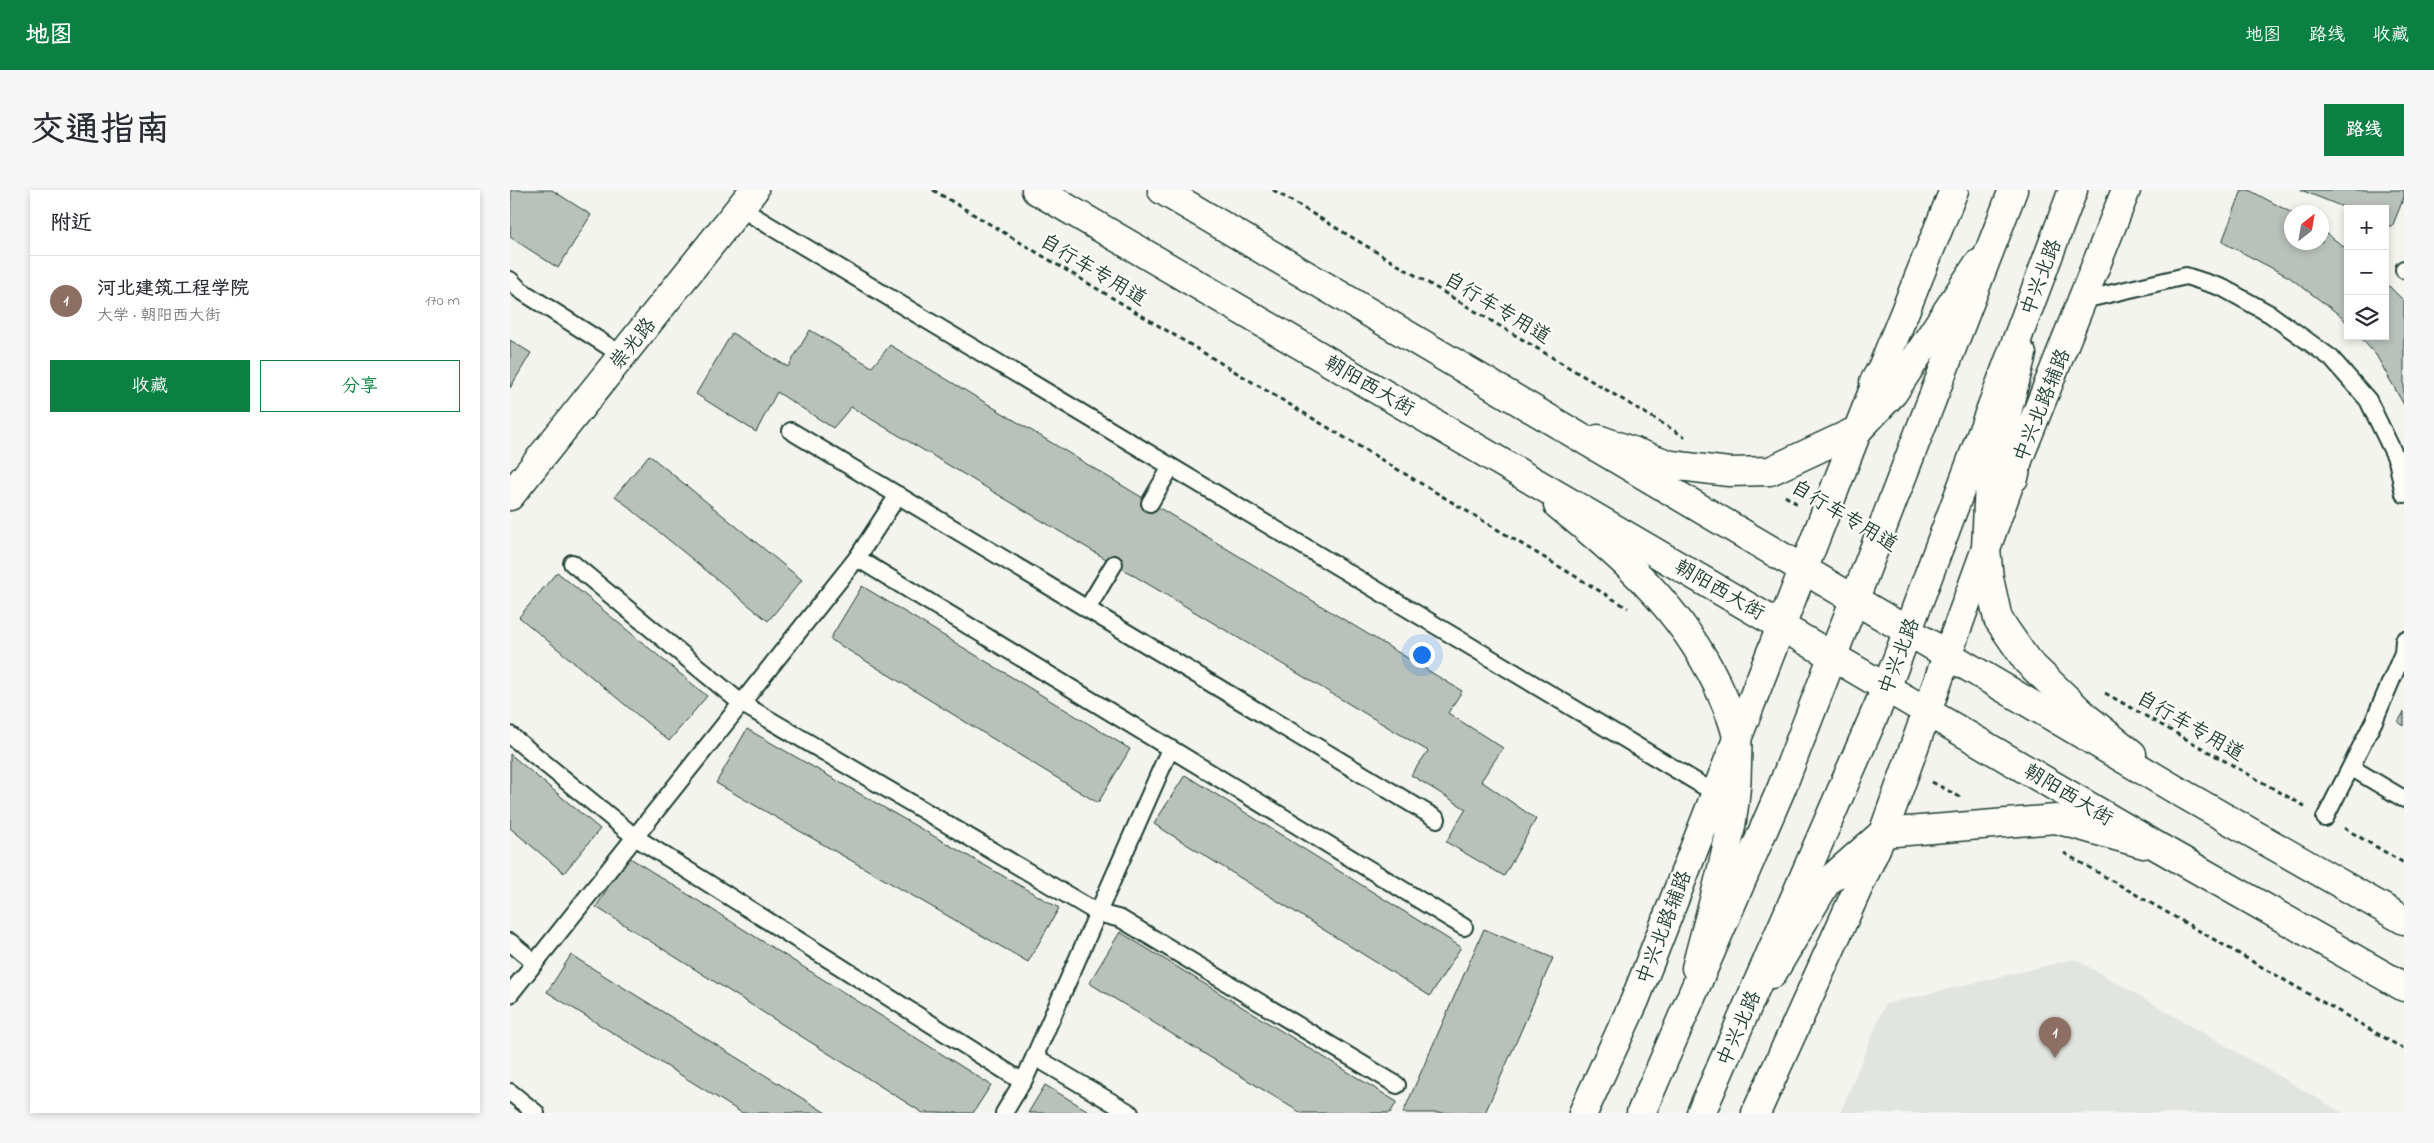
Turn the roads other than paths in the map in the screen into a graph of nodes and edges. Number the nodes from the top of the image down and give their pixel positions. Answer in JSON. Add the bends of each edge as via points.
{"nodes":[{"id":1,"x":1036,"y":190,"type":"edge"},
{"id":2,"x":1162,"y":190,"type":"edge"},
{"id":3,"x":1954,"y":190,"type":"edge"},
{"id":4,"x":2013,"y":190,"type":"edge"},
{"id":5,"x":2073,"y":190,"type":"edge"},
{"id":6,"x":2126,"y":190,"type":"edge"},
{"id":7,"x":747,"y":199,"type":"edge"},
{"id":8,"x":1995,"y":237,"type":"junction"},
{"id":9,"x":2046,"y":263,"type":"junction"},
{"id":10,"x":510,"y":280,"type":"edge"},
{"id":11,"x":2083,"y":300,"type":"junction"},
{"id":12,"x":622,"y":355,"type":"junction"},
{"id":13,"x":1882,"y":368,"type":"junction"},
{"id":14,"x":1554,"y":423,"type":"junction"},
{"id":15,"x":1858,"y":430,"type":"junction"},
{"id":16,"x":790,"y":431,"type":"dead end"},
{"id":17,"x":1811,"y":452,"type":"junction"},
{"id":18,"x":2018,"y":460,"type":"junction"},
{"id":19,"x":1171,"y":467,"type":"junction"},
{"id":20,"x":1516,"y":470,"type":"junction"},
{"id":21,"x":2404,"y":494,"type":"edge"},
{"id":22,"x":898,"y":495,"type":"junction"},
{"id":23,"x":510,"y":496,"type":"edge"},
{"id":24,"x":1150,"y":503,"type":"dead end"},
{"id":25,"x":1986,"y":549,"type":"junction"},
{"id":26,"x":857,"y":558,"type":"junction"},
{"id":27,"x":572,"y":563,"type":"dead end"},
{"id":28,"x":1114,"y":564,"type":"dead end"},
{"id":29,"x":1803,"y":570,"type":"junction"},
{"id":30,"x":1854,"y":600,"type":"junction"},
{"id":31,"x":1088,"y":609,"type":"junction"},
{"id":32,"x":1781,"y":624,"type":"junction"},
{"id":33,"x":1908,"y":630,"type":"junction"},
{"id":34,"x":2005,"y":631,"type":"junction"},
{"id":35,"x":2404,"y":640,"type":"edge"},
{"id":36,"x":1948,"y":654,"type":"junction"},
{"id":37,"x":1834,"y":656,"type":"junction"},
{"id":38,"x":1887,"y":686,"type":"junction"},
{"id":39,"x":742,"y":703,"type":"junction"},
{"id":40,"x":1928,"y":710,"type":"junction"},
{"id":41,"x":510,"y":735,"type":"edge"},
{"id":42,"x":1737,"y":738,"type":"junction"},
{"id":43,"x":1170,"y":749,"type":"junction"},
{"id":44,"x":2352,"y":768,"type":"junction"},
{"id":45,"x":2178,"y":791,"type":"junction"},
{"id":46,"x":1715,"y":793,"type":"junction"},
{"id":47,"x":2404,"y":799,"type":"edge"},
{"id":48,"x":2325,"y":818,"type":"road end"},
{"id":49,"x":1436,"y":819,"type":"dead end"},
{"id":50,"x":1883,"y":833,"type":"junction"},
{"id":51,"x":635,"y":837,"type":"junction"},
{"id":52,"x":2160,"y":848,"type":"junction"},
{"id":53,"x":1098,"y":912,"type":"junction"},
{"id":54,"x":2404,"y":920,"type":"edge"},
{"id":55,"x":1464,"y":927,"type":"dead end"},
{"id":56,"x":510,"y":942,"type":"edge"},
{"id":57,"x":535,"y":962,"type":"junction"},
{"id":58,"x":2404,"y":987,"type":"edge"},
{"id":59,"x":510,"y":994,"type":"edge"},
{"id":60,"x":1685,"y":1012,"type":"junction"},
{"id":61,"x":1734,"y":1038,"type":"junction"},
{"id":62,"x":1035,"y":1057,"type":"junction"},
{"id":63,"x":1022,"y":1082,"type":"junction"},
{"id":64,"x":1397,"y":1085,"type":"dead end"},
{"id":65,"x":513,"y":1101,"type":"edge"},
{"id":66,"x":536,"y":1113,"type":"edge"},
{"id":67,"x":1004,"y":1113,"type":"edge"},
{"id":68,"x":1130,"y":1113,"type":"edge"},
{"id":69,"x":1583,"y":1113,"type":"edge"},
{"id":70,"x":1641,"y":1113,"type":"edge"},
{"id":71,"x":1701,"y":1113,"type":"edge"},
{"id":72,"x":1756,"y":1113,"type":"edge"}],
"edges":[{"from":1,"to":20,"type":"main road","name":"朝阳西大街"},
{"from":2,"to":14,"type":"main road"},
{"from":3,"to":13,"type":"main road"},
{"from":4,"to":8,"type":"main road"},
{"from":5,"to":9,"type":"main road","name":"中兴北路"},
{"from":6,"to":11,"type":"main road","name":"中兴北路辅路"},
{"from":7,"to":12,"type":"main road","name":"崇光路"},
{"from":7,"to":19,"type":"lane"},
{"from":8,"to":15,"type":"main road","via":[[1893,392]]},
{"from":8,"to":30,"type":"main road"},
{"from":9,"to":25,"type":"main road","via":[[1989,482]]},
{"from":9,"to":33,"type":"main road","name":"中兴北路"},
{"from":10,"to":12,"type":"lane","via":[[520,290]]},
{"from":11,"to":18,"type":"main road","name":"中兴北路辅路"},
{"from":11,"to":21,"type":"lane","via":[[2186,276],[2223,288],[2270,314],[2330,358],[2368,400],[2397,460]]},
{"from":12,"to":23,"type":"main road","name":"崇光路"},
{"from":13,"to":15,"type":"main road","name":"中兴北路辅路"},
{"from":13,"to":17,"type":"main road","via":[[1859,405]]},
{"from":14,"to":17,"type":"main road","via":[[1671,465],[1729,472],[1770,471]]},
{"from":14,"to":29,"type":"main road"},
{"from":15,"to":17,"type":"main road"},
{"from":15,"to":29,"type":"main road","name":"中兴北路辅路"},
{"from":16,"to":22,"type":"lane"},
{"from":18,"to":25,"type":"main road"},
{"from":18,"to":34,"type":"main road","name":"中兴北路辅路","via":[[2006,514],[2001,578]]},
{"from":19,"to":24,"type":"lane"},
{"from":19,"to":46,"type":"lane"},
{"from":20,"to":32,"type":"main road","name":"朝阳西大街"},
{"from":20,"to":42,"type":"main road","via":[[1607,545],[1666,604],[1702,652]]},
{"from":22,"to":26,"type":"lane"},
{"from":22,"to":31,"type":"lane"},
{"from":25,"to":34,"type":"main road","via":[[1998,619]]},
{"from":25,"to":36,"type":"main road"},
{"from":26,"to":39,"type":"lane"},
{"from":26,"to":43,"type":"lane"},
{"from":27,"to":39,"type":"lane"},
{"from":28,"to":31,"type":"lane"},
{"from":29,"to":30,"type":"main road"},
{"from":29,"to":32,"type":"main road","name":"中兴北路辅路"},
{"from":30,"to":33,"type":"main road"},
{"from":30,"to":37,"type":"main road"},
{"from":31,"to":49,"type":"lane"},
{"from":32,"to":37,"type":"main road","name":"朝阳西大街"},
{"from":32,"to":42,"type":"main road","name":"中兴北路辅路"},
{"from":33,"to":36,"type":"main road"},
{"from":33,"to":38,"type":"main road","name":"中兴北路"},
{"from":34,"to":45,"type":"main road","via":[[2027,661],[2088,719]]},
{"from":35,"to":44,"type":"lane","via":[[2403,653]]},
{"from":36,"to":40,"type":"main road"},
{"from":36,"to":45,"type":"main road"},
{"from":37,"to":38,"type":"main road","name":"朝阳西大街"},
{"from":37,"to":60,"type":"main road","via":[[1782,787]]},
{"from":38,"to":40,"type":"main road","name":"朝阳西大街"},
{"from":38,"to":61,"type":"main road","name":"中兴北路"},
{"from":39,"to":51,"type":"lane"},
{"from":39,"to":53,"type":"lane"},
{"from":40,"to":50,"type":"main road"},
{"from":40,"to":52,"type":"main road","name":"朝阳西大街"},
{"from":41,"to":51,"type":"lane"},
{"from":42,"to":46,"type":"main road","name":"中兴北路辅路"},
{"from":42,"to":60,"type":"main road","via":[[1737,781],[1730,830]]},
{"from":43,"to":53,"type":"lane"},
{"from":43,"to":55,"type":"lane"},
{"from":44,"to":47,"type":"lane"},
{"from":44,"to":48,"type":"lane"},
{"from":45,"to":54,"type":"main road"},
{"from":46,"to":69,"type":"main road","name":"中兴北路辅路","via":[[1635,1000]]},
{"from":50,"to":52,"type":"main road","via":[[2056,819]]},
{"from":50,"to":61,"type":"main road","via":[[1826,883]]},
{"from":50,"to":72,"type":"main road"},
{"from":51,"to":57,"type":"lane"},
{"from":51,"to":63,"type":"lane"},
{"from":52,"to":58,"type":"main road","name":"朝阳西大街"},
{"from":53,"to":62,"type":"lane"},
{"from":53,"to":64,"type":"lane","via":[[1122,919]]},
{"from":56,"to":57,"type":"lane"},
{"from":57,"to":59,"type":"lane"},
{"from":60,"to":70,"type":"main road"},
{"from":61,"to":71,"type":"main road","name":"中兴北路"},
{"from":62,"to":63,"type":"lane"},
{"from":62,"to":68,"type":"lane"},
{"from":63,"to":67,"type":"lane"},
{"from":65,"to":66,"type":"lane"}]}
